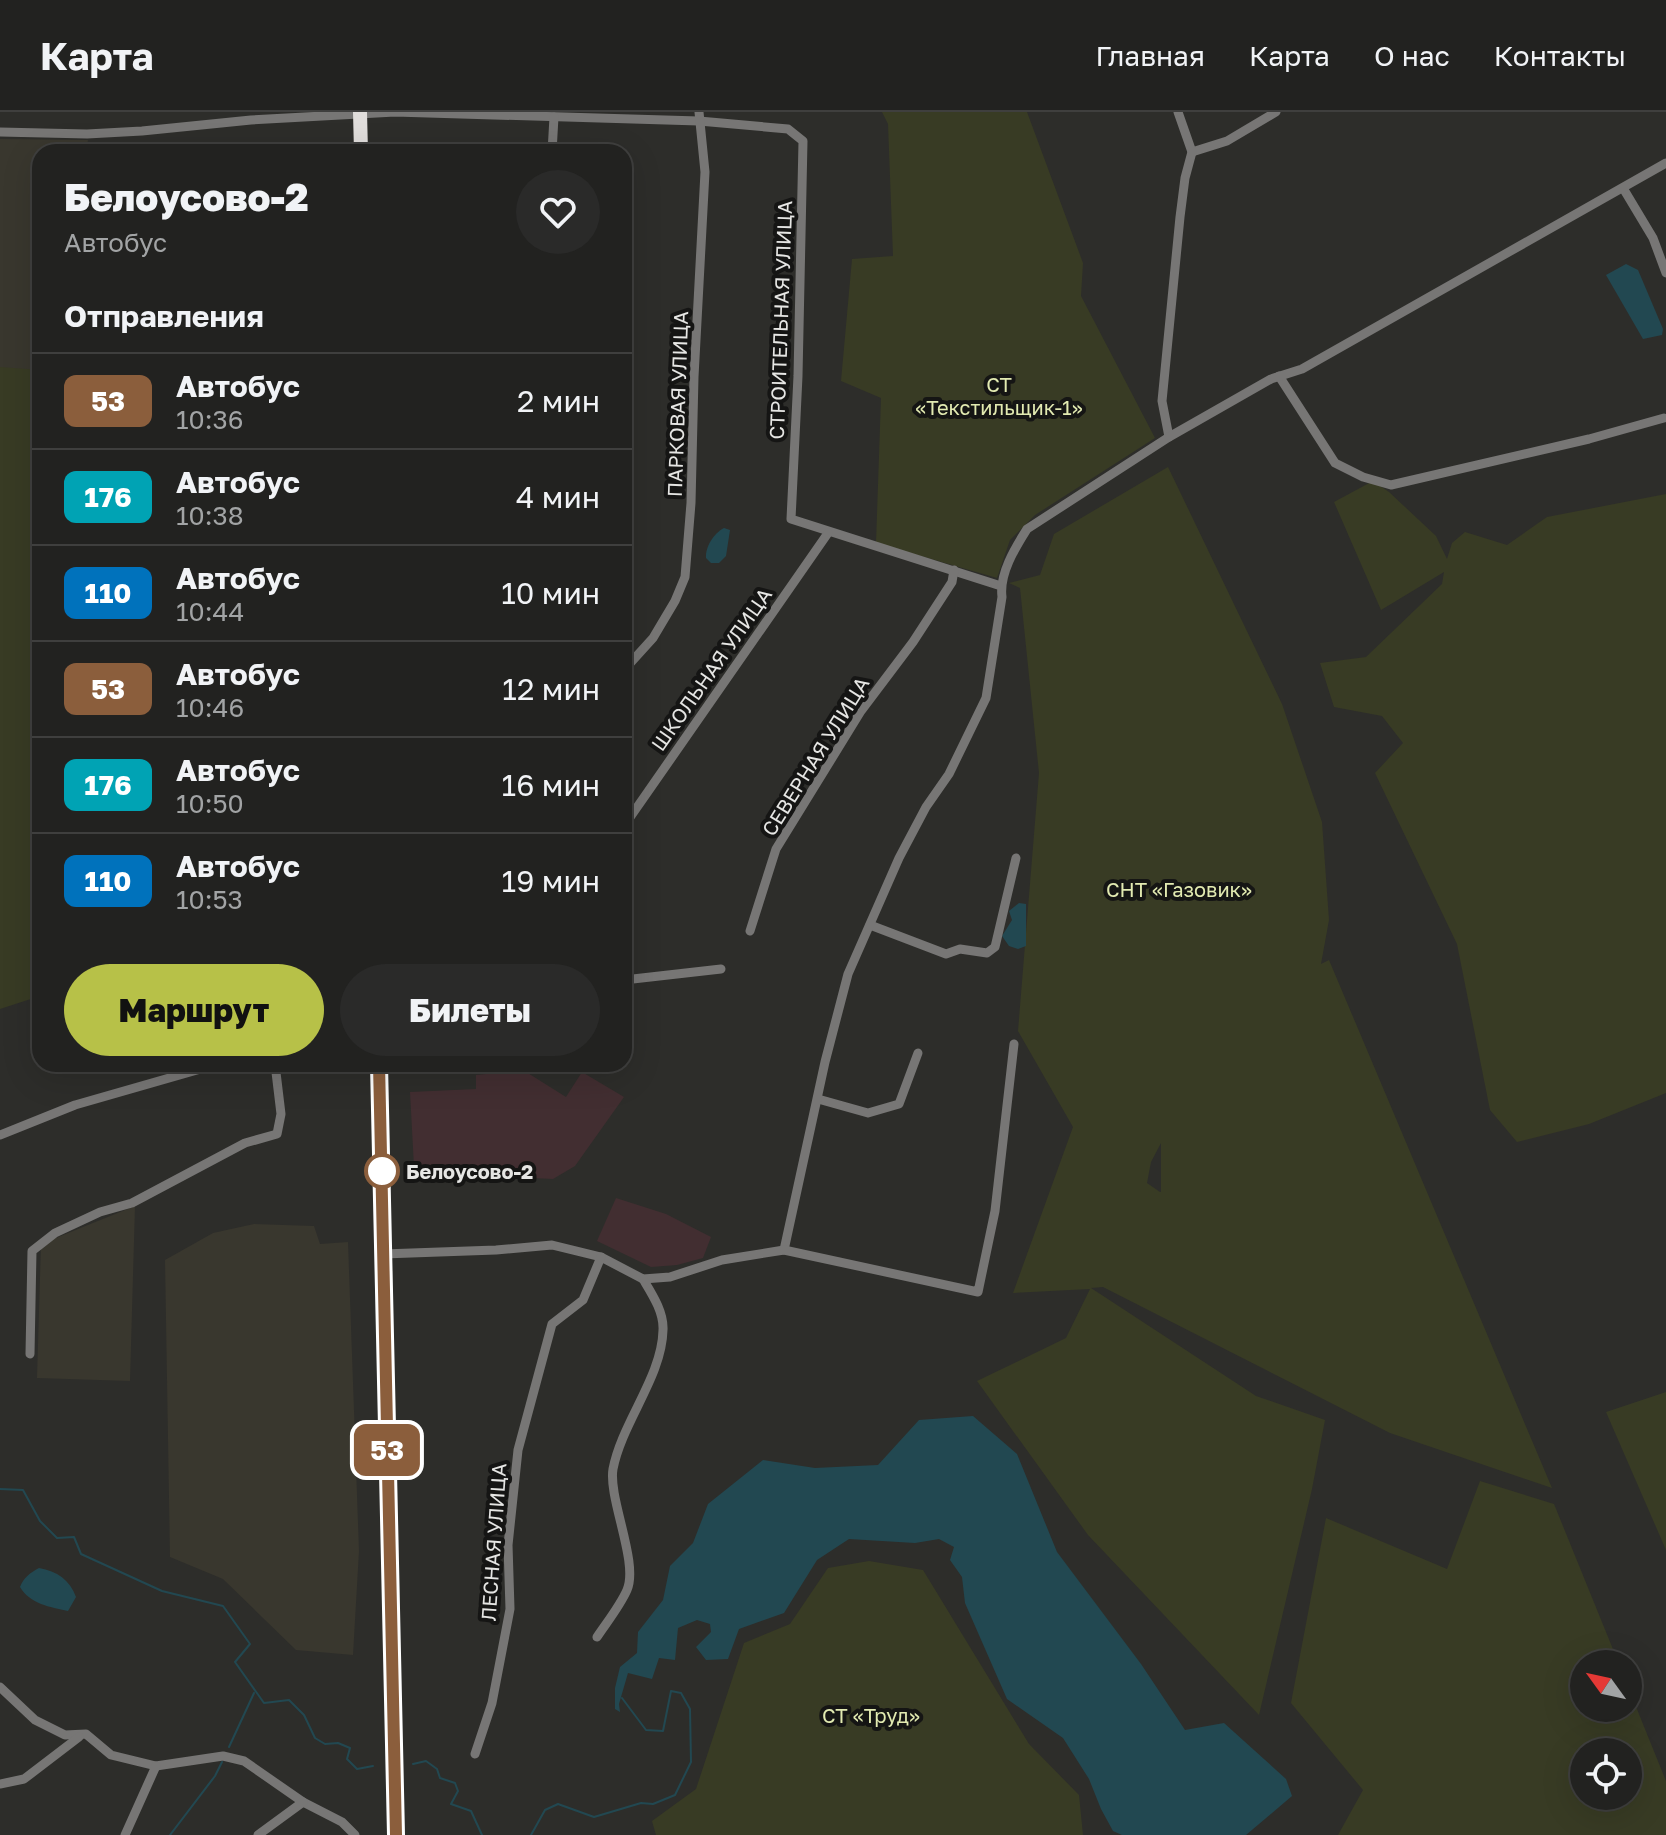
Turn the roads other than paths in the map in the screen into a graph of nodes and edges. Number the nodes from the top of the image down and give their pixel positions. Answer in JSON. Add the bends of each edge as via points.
{"nodes":[{"id":1,"x":360,"y":112,"type":"edge"},
{"id":2,"x":1178,"y":112,"type":"edge"},
{"id":3,"x":1276,"y":112,"type":"edge"},
{"id":4,"x":699,"y":116,"type":"edge"},
{"id":5,"x":554,"y":117,"type":"junction"},
{"id":6,"x":0,"y":132,"type":"edge"},
{"id":7,"x":361,"y":144,"type":"edge"},
{"id":8,"x":552,"y":144,"type":"edge"},
{"id":9,"x":1192,"y":152,"type":"junction"},
{"id":10,"x":1666,"y":163,"type":"edge"},
{"id":11,"x":1623,"y":188,"type":"junction"},
{"id":12,"x":1665,"y":268,"type":"edge"},
{"id":13,"x":1279,"y":376,"type":"junction"},
{"id":14,"x":1664,"y":418,"type":"edge"},
{"id":15,"x":1169,"y":437,"type":"junction"},
{"id":16,"x":828,"y":533,"type":"junction"},
{"id":17,"x":954,"y":570,"type":"junction"},
{"id":18,"x":1001,"y":586,"type":"junction"},
{"id":19,"x":632,"y":661,"type":"edge"},
{"id":20,"x":632,"y":815,"type":"edge"},
{"id":21,"x":1016,"y":858,"type":"dead end"},
{"id":22,"x":870,"y":925,"type":"junction"},
{"id":23,"x":750,"y":931,"type":"dead end"},
{"id":24,"x":721,"y":969,"type":"dead end"},
{"id":25,"x":632,"y":979,"type":"edge"},
{"id":26,"x":1014,"y":1044,"type":"dead end"},
{"id":27,"x":918,"y":1053,"type":"dead end"},
{"id":28,"x":190,"y":1072,"type":"edge"},
{"id":29,"x":276,"y":1072,"type":"edge"},
{"id":30,"x":379,"y":1072,"type":"edge"},
{"id":31,"x":818,"y":1099,"type":"junction"},
{"id":32,"x":0,"y":1135,"type":"edge"},
{"id":33,"x":784,"y":1250,"type":"junction"},
{"id":34,"x":383,"y":1254,"type":"junction"},
{"id":35,"x":601,"y":1257,"type":"junction"},
{"id":36,"x":643,"y":1279,"type":"junction"},
{"id":37,"x":30,"y":1354,"type":"dead end"},
{"id":38,"x":597,"y":1637,"type":"dead end"},
{"id":39,"x":0,"y":1687,"type":"edge"},
{"id":40,"x":86,"y":1734,"type":"junction"},
{"id":41,"x":475,"y":1754,"type":"dead end"},
{"id":42,"x":156,"y":1766,"type":"junction"},
{"id":43,"x":0,"y":1784,"type":"edge"},
{"id":44,"x":303,"y":1802,"type":"junction"},
{"id":45,"x":125,"y":1835,"type":"edge"},
{"id":46,"x":258,"y":1835,"type":"edge"},
{"id":47,"x":355,"y":1835,"type":"edge"},
{"id":48,"x":396,"y":1835,"type":"edge"}],
"edges":[{"from":1,"to":5,"type":"street"},
{"from":1,"to":6,"type":"street","via":[[142,131]]},
{"from":1,"to":7,"type":"highway"},
{"from":2,"to":9,"type":"street"},
{"from":3,"to":9,"type":"street","via":[[1227,141]]},
{"from":4,"to":5,"type":"street"},
{"from":4,"to":16,"type":"street","name":"СТРОИТЕЛЬНАЯ УЛИЦА","via":[[788,129],[803,141],[791,519]]},
{"from":4,"to":19,"type":"street","name":"ПАРКОВАЯ УЛИЦА","via":[[705,172],[685,577],[653,638]]},
{"from":5,"to":8,"type":"street"},
{"from":9,"to":15,"type":"street","via":[[1180,217],[1162,401]]},
{"from":10,"to":11,"type":"street"},
{"from":11,"to":12,"type":"street"},
{"from":11,"to":13,"type":"street","via":[[1313,363]]},
{"from":13,"to":14,"type":"street","via":[[1335,463],[1391,485]]},
{"from":13,"to":15,"type":"street"},
{"from":15,"to":18,"type":"street","via":[[1027,529]]},
{"from":16,"to":17,"type":"street"},
{"from":16,"to":20,"type":"street","name":"ШКОЛЬНАЯ УЛИЦА"},
{"from":17,"to":18,"type":"street"},
{"from":17,"to":23,"type":"street","name":"СЕВЕРНАЯ УЛИЦА","via":[[952,582],[861,711],[776,849]]},
{"from":18,"to":22,"type":"street","via":[[986,698],[899,858]]},
{"from":21,"to":22,"type":"street","via":[[995,947],[987,953],[960,949],[946,954]]},
{"from":22,"to":31,"type":"street","via":[[848,974]]},
{"from":24,"to":25,"type":"street"},
{"from":26,"to":33,"type":"street","via":[[995,1211],[978,1292]]},
{"from":27,"to":31,"type":"street","via":[[899,1104],[868,1113]]},
{"from":28,"to":32,"type":"street","via":[[75,1105]]},
{"from":29,"to":37,"type":"street","via":[[281,1114],[277,1134],[245,1143],[147,1196],[55,1233],[32,1251]]},
{"from":30,"to":34,"type":"highway"},
{"from":31,"to":33,"type":"street"},
{"from":33,"to":36,"type":"street"},
{"from":34,"to":35,"type":"street","via":[[552,1245]]},
{"from":34,"to":48,"type":"highway"},
{"from":35,"to":36,"type":"street"},
{"from":35,"to":41,"type":"street","name":"ЛЕСНАЯ УЛИЦА","via":[[583,1300],[552,1324],[518,1450],[508,1545],[510,1609],[492,1703]]},
{"from":36,"to":38,"type":"street","via":[[657,1303],[663,1329],[654,1370],[613,1471],[629,1588]]},
{"from":39,"to":40,"type":"street","via":[[35,1720],[65,1735]]},
{"from":40,"to":42,"type":"street","via":[[111,1755]]},
{"from":40,"to":43,"type":"street","via":[[24,1779]]},
{"from":42,"to":44,"type":"street","via":[[223,1756],[244,1761]]},
{"from":42,"to":45,"type":"street"},
{"from":44,"to":46,"type":"street"},
{"from":44,"to":47,"type":"street","via":[[342,1822]]}]}
